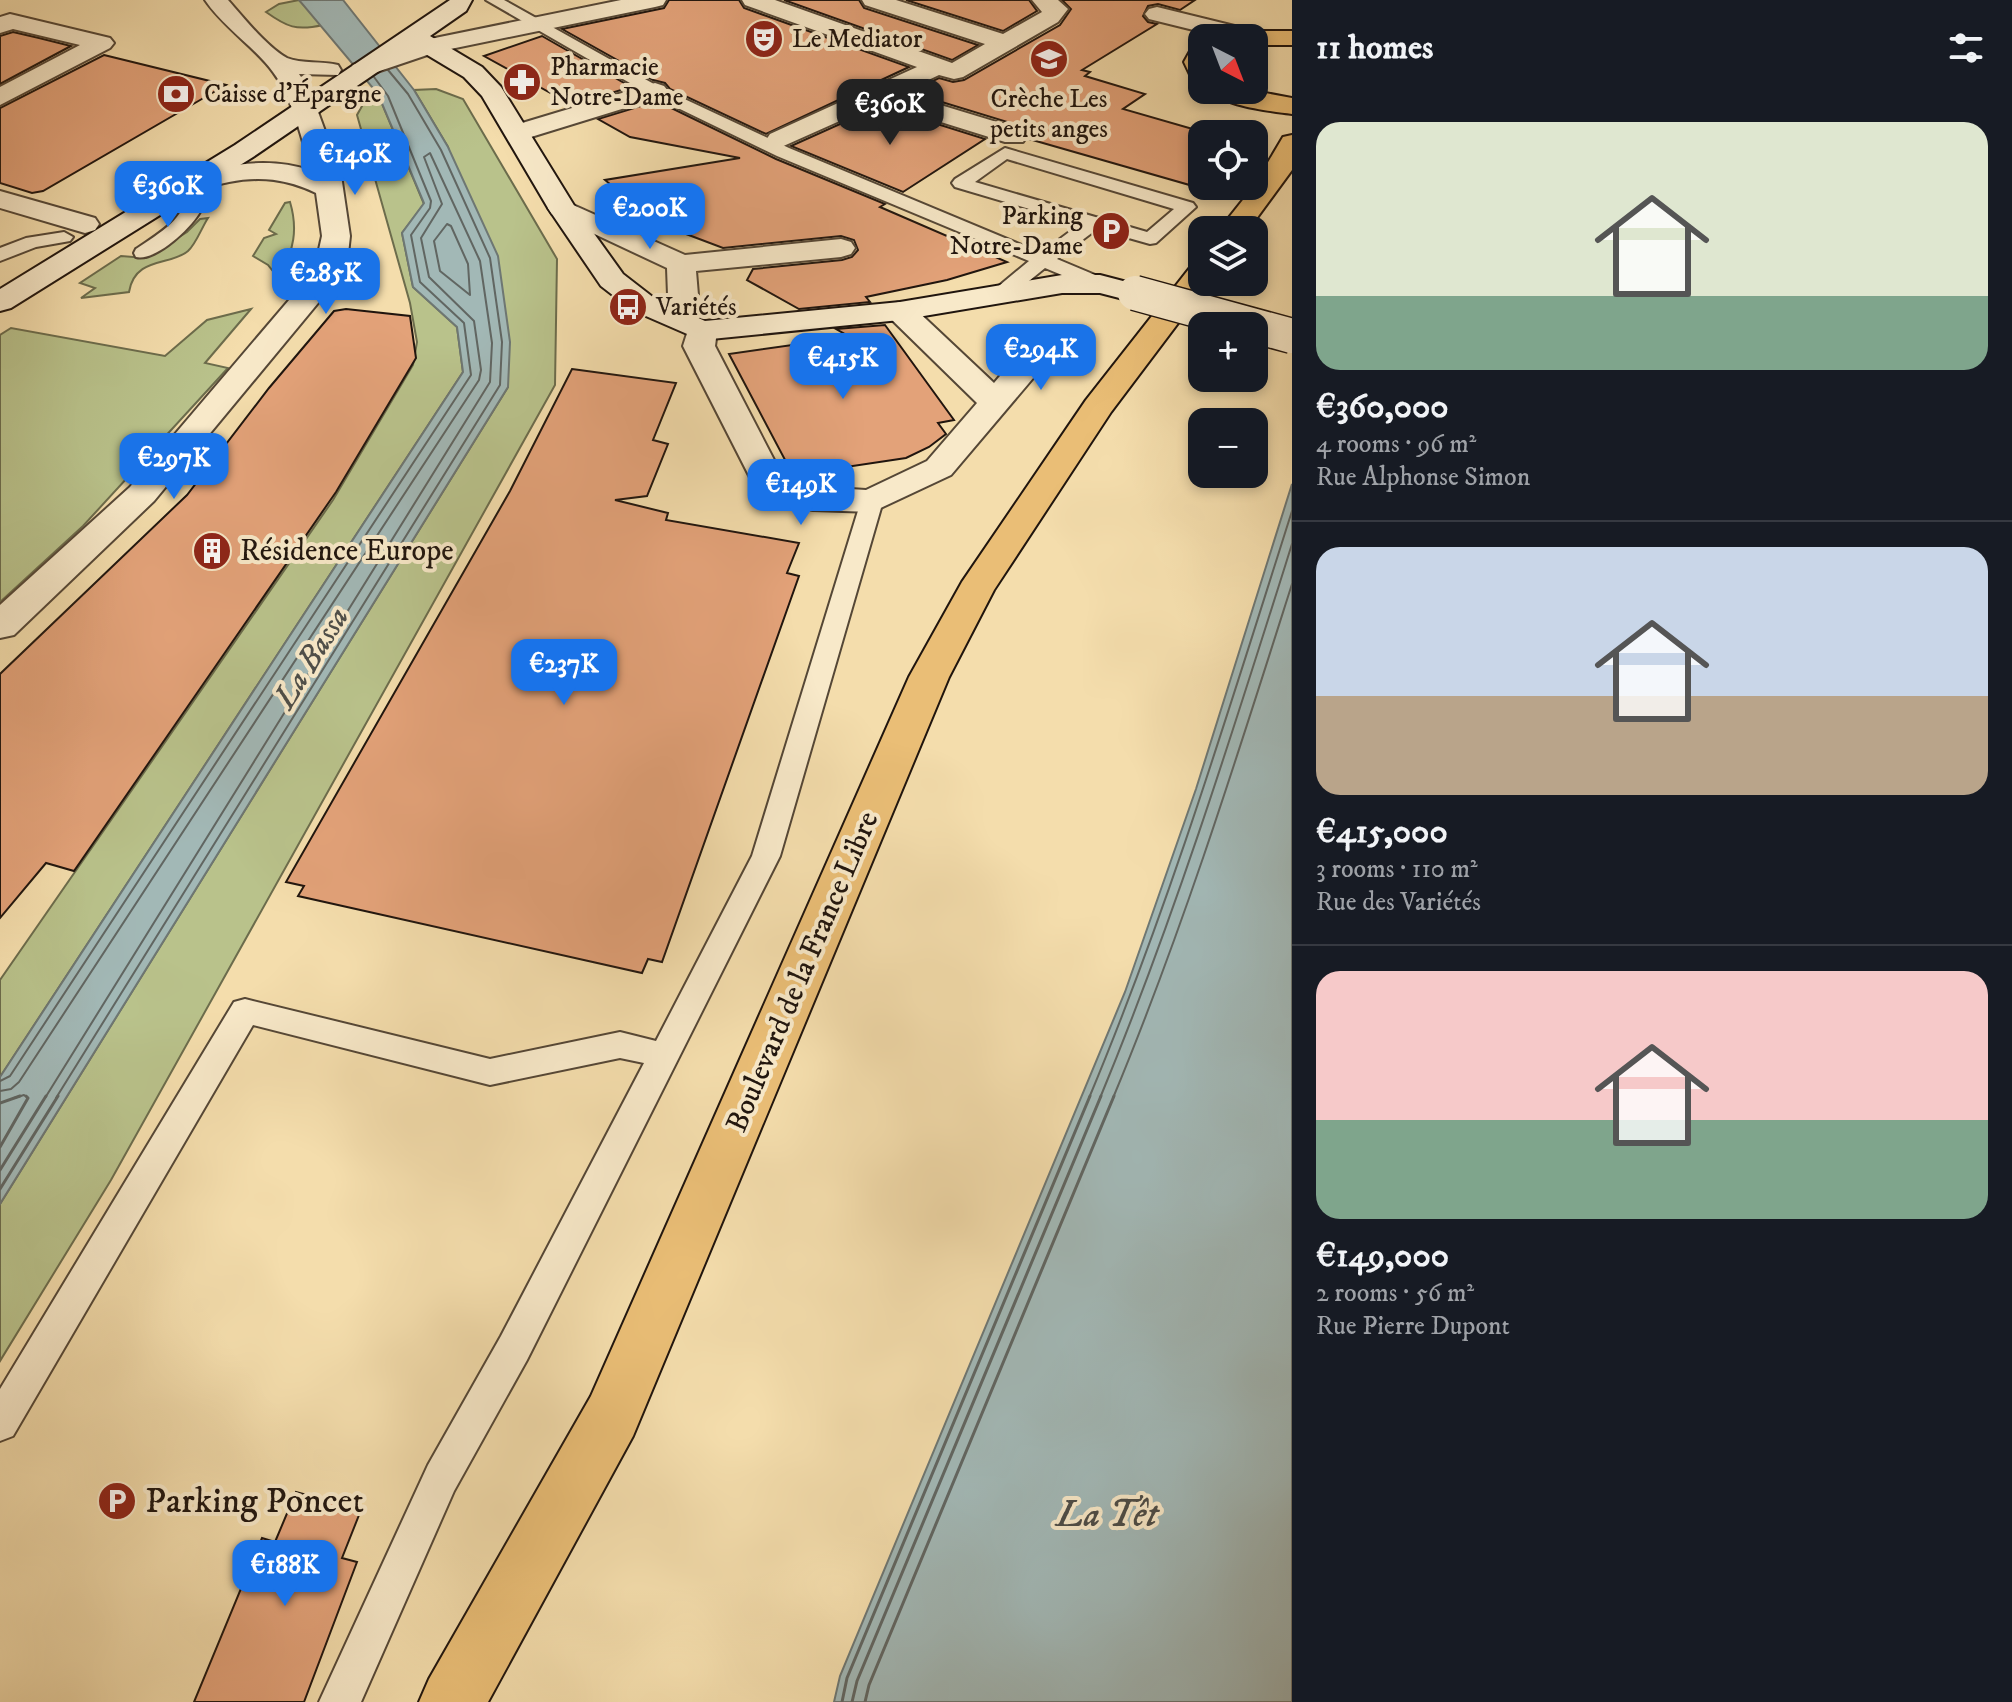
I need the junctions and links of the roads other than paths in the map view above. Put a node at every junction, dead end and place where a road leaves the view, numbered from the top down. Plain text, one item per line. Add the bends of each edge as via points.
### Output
1 (216, 0) edge
2 (433, 0) edge
3 (461, 0) edge
4 (493, 0) edge
5 (655, 0) edge
6 (753, 0) edge
7 (873, 0) edge
8 (1048, 2) edge
9 (1195, 24) edge
10 (0, 26) edge
11 (540, 26) junction
12 (1268, 38) edge
13 (1292, 38) edge
14 (1188, 39) edge
15 (1006, 43) junction
16 (399, 53) junction
17 (281, 65) junction
18 (938, 66) junction
19 (329, 70) junction
20 (655, 91) junction
21 (878, 94) junction
22 (0, 97) edge
23 (302, 98) junction
24 (1268, 103) edge
25 (1260, 104) edge
26 (1292, 106) edge
27 (1040, 120) dead end
28 (518, 133) junction
29 (779, 140) dead end
30 (1010, 145) junction
31 (1291, 145) edge
32 (195, 182) junction
33 (327, 188) junction
34 (0, 199) edge
35 (562, 208) junction
36 (1244, 216) edge
37 (1094, 222) junction
38 (74, 230) junction
39 (841, 248) dead end
40 (143, 253) dead end
41 (0, 255) edge
42 (595, 256) junction
43 (681, 264) junction
44 (1055, 266) junction
45 (0, 276) edge
46 (1188, 289) edge
47 (683, 295) junction
48 (0, 302) edge
49 (900, 311) junction
50 (767, 323) junction
51 (701, 331) junction
52 (1292, 336) edge
53 (1045, 345) dead end
54 (995, 402) junction
55 (872, 501) junction
56 (0, 626) edge
57 (662, 1055) junction
58 (0, 1423) edge
59 (340, 1702) edge
60 (452, 1702) edge

1 - 17 street
2 - 16 street
3 - 16 street
4 - 11 lane
5 - 11 street
6 - 18 street
7 - 15 street
8 - 15 street via 1056,9 1050,17
9 - 14 street via 1147,10
10 - 22 street via 10,21 102,43
11 - 16 street
11 - 20 lane
12 - 13 main road
15 - 18 street via 954,72
16 - 19 street
16 - 23 street
16 - 28 street via 492,92
17 - 19 street
17 - 23 street
18 - 21 street
19 - 23 street
20 - 28 street
20 - 44 lane via 783,152
21 - 29 street
21 - 30 street
23 - 32 street
23 - 33 street
23 - 38 street
24 - 26 main road
25 - 31 main road
27 - 30 street
28 - 35 street
30 - 37 lane via 961,183
30 - 37 lane via 1187,207 1150,239
31 - 36 main road
32 - 33 street via 271,168 304,175
32 - 40 lane via 199,195 190,216
32 - 48 street
33 - 56 street via 336,236 333,254 307,297 142,494
34 - 38 street
35 - 42 street
35 - 43 street
37 - 44 lane
38 - 41 lane
38 - 45 street
39 - 43 street
42 - 47 street
42 - 51 street via 612,280 643,304
43 - 47 street
44 - 49 street via 1001,294
44 - 52 street, bridge via 1100,284
46 - 60 main road, Boulevard de la France Libre via 1098,407 955,627 612,1416
47 - 50 street
49 - 50 street
49 - 54 street
50 - 51 street
51 - 55 street via 699,346 774,494
53 - 54 street
54 - 55 street via 939,468
55 - 57 lane via 766,856
57 - 58 lane via 620,1045 490,1072 245,1011
57 - 59 lane via 514,1348 441,1478

